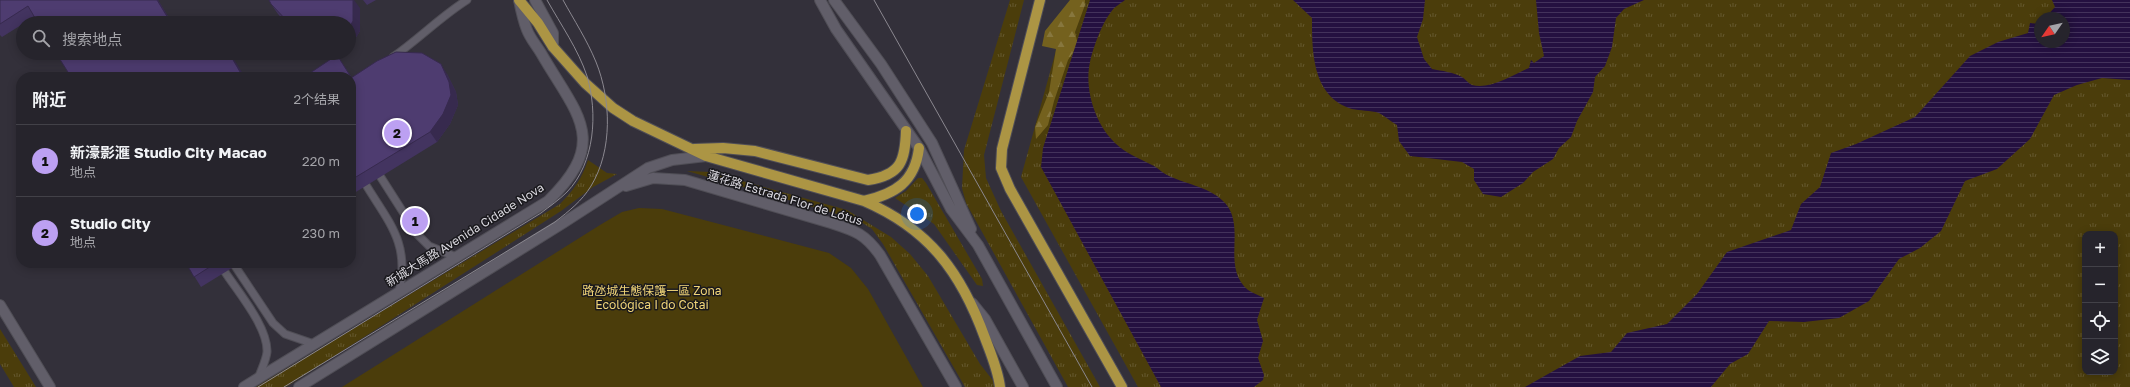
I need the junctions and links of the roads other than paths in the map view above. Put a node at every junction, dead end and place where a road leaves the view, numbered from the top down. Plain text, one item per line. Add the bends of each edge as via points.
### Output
1 (467, 0) edge
2 (519, 0) edge
3 (535, 0) edge
4 (820, 0) edge
5 (834, 0) edge
6 (1040, 0) edge
7 (553, 47) junction
8 (386, 62) edge
9 (906, 131) junction
10 (919, 148) junction
11 (691, 150) junction
12 (706, 156) junction
13 (380, 176) edge
14 (366, 185) edge
15 (599, 200) junction
16 (864, 200) junction
17 (978, 245) junction
18 (456, 258) junction
19 (236, 268) edge
20 (225, 272) dead end
21 (399, 292) junction
22 (970, 300) junction
23 (0, 305) edge
24 (314, 344) junction
25 (258, 378) junction
26 (50, 387) edge
27 (244, 387) edge
28 (299, 387) edge
29 (956, 387) edge
30 (1000, 387) edge
31 (1023, 387) edge
32 (1057, 387) edge
33 (1122, 387) edge

1 - 8 lane via 448,12 408,47
2 - 7 main road
2 - 18 main road, 新城大馬路 Avenida Cidade Nova via 527,30 578,114 583,130 583,147 569,179 548,201
3 - 7 main road via 553,33
4 - 9 main road via 836,29
5 - 17 main road via 881,64 932,143
6 - 33 main road via 1005,134 1000,158 1001,168 1010,189
7 - 11 main road via 574,71 614,108 633,121
9 - 10 main road
9 - 11 main road via 905,150 899,166 887,176 868,180 755,151 724,148
10 - 16 main road via 915,167 900,186 885,195
10 - 17 main road via 952,209
11 - 12 main road
12 - 15 main road via 661,162 633,176
12 - 16 main road
13 - 18 lane via 417,234 429,246
14 - 21 lane via 390,223 399,243 404,273
15 - 28 main road
15 - 29 main road, 蓮花路 Estrada Flor de Lótus via 625,187 653,178 685,180 860,233 871,242 880,255
16 - 22 main road via 898,218 924,238 950,266
17 - 32 main road
18 - 21 main road, 新城大馬路 Avenida Cidade Nova
19 - 24 lane via 264,311 285,334
20 - 25 lane via 266,341 267,352
21 - 24 main road, 新城大馬路 Avenida Cidade Nova
22 - 30 main road via 996,366
22 - 31 main road via 985,319
23 - 26 main road
24 - 25 main road, 新城大馬路 Avenida Cidade Nova
25 - 27 main road, 新城大馬路 Avenida Cidade Nova

